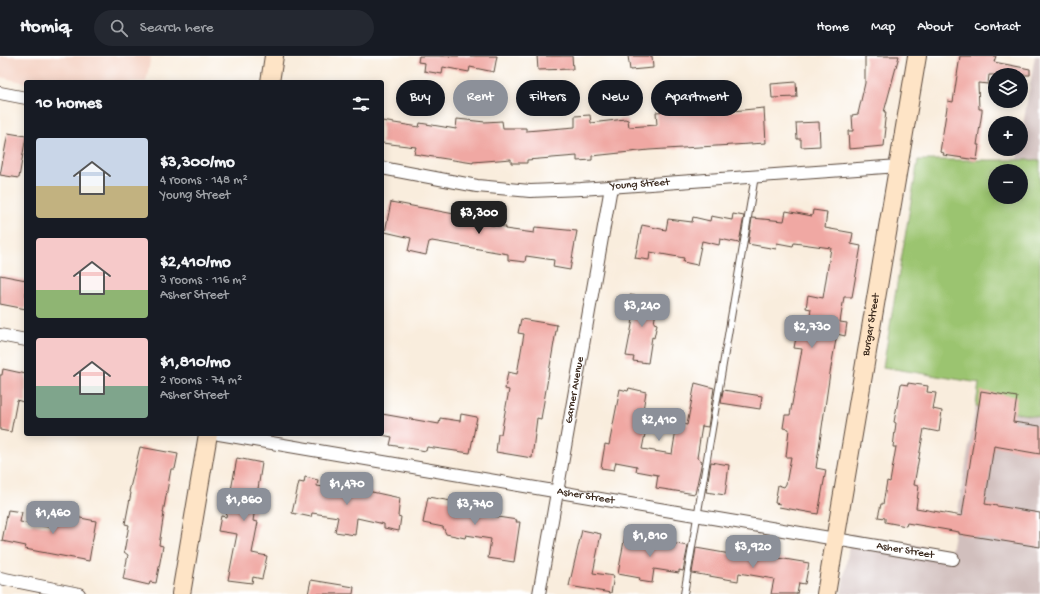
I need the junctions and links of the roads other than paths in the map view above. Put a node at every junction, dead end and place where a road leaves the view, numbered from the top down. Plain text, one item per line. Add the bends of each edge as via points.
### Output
1 (274, 56) edge
2 (918, 56) edge
3 (270, 80) edge
4 (0, 93) edge
5 (24, 98) edge
6 (899, 166) junction
7 (384, 168) edge
8 (755, 176) junction
9 (611, 187) junction
10 (0, 335) edge
11 (24, 340) edge
12 (208, 436) edge
13 (230, 436) edge
14 (557, 493) junction
15 (698, 517) junction
16 (834, 540) junction
17 (953, 559) dead end
18 (0, 578) edge
19 (79, 594) edge
20 (181, 594) edge
21 (539, 594) edge
22 (684, 594) edge
23 (826, 594) edge

1 - 3 street
2 - 6 street, Burgar Street
4 - 5 street
6 - 8 street, Young Street
6 - 16 street, Burgar Street
7 - 9 street, Young Street via 504,189
8 - 9 street, Young Street
8 - 15 lane
9 - 14 street, Garner Avenue
10 - 11 street
12 - 20 street
13 - 14 street, Asher Street
14 - 15 street, Asher Street
14 - 21 street, Garner Avenue
15 - 16 street, Asher Street
15 - 22 lane
16 - 17 street, Asher Street
16 - 23 street, Burgar Street
18 - 19 street

